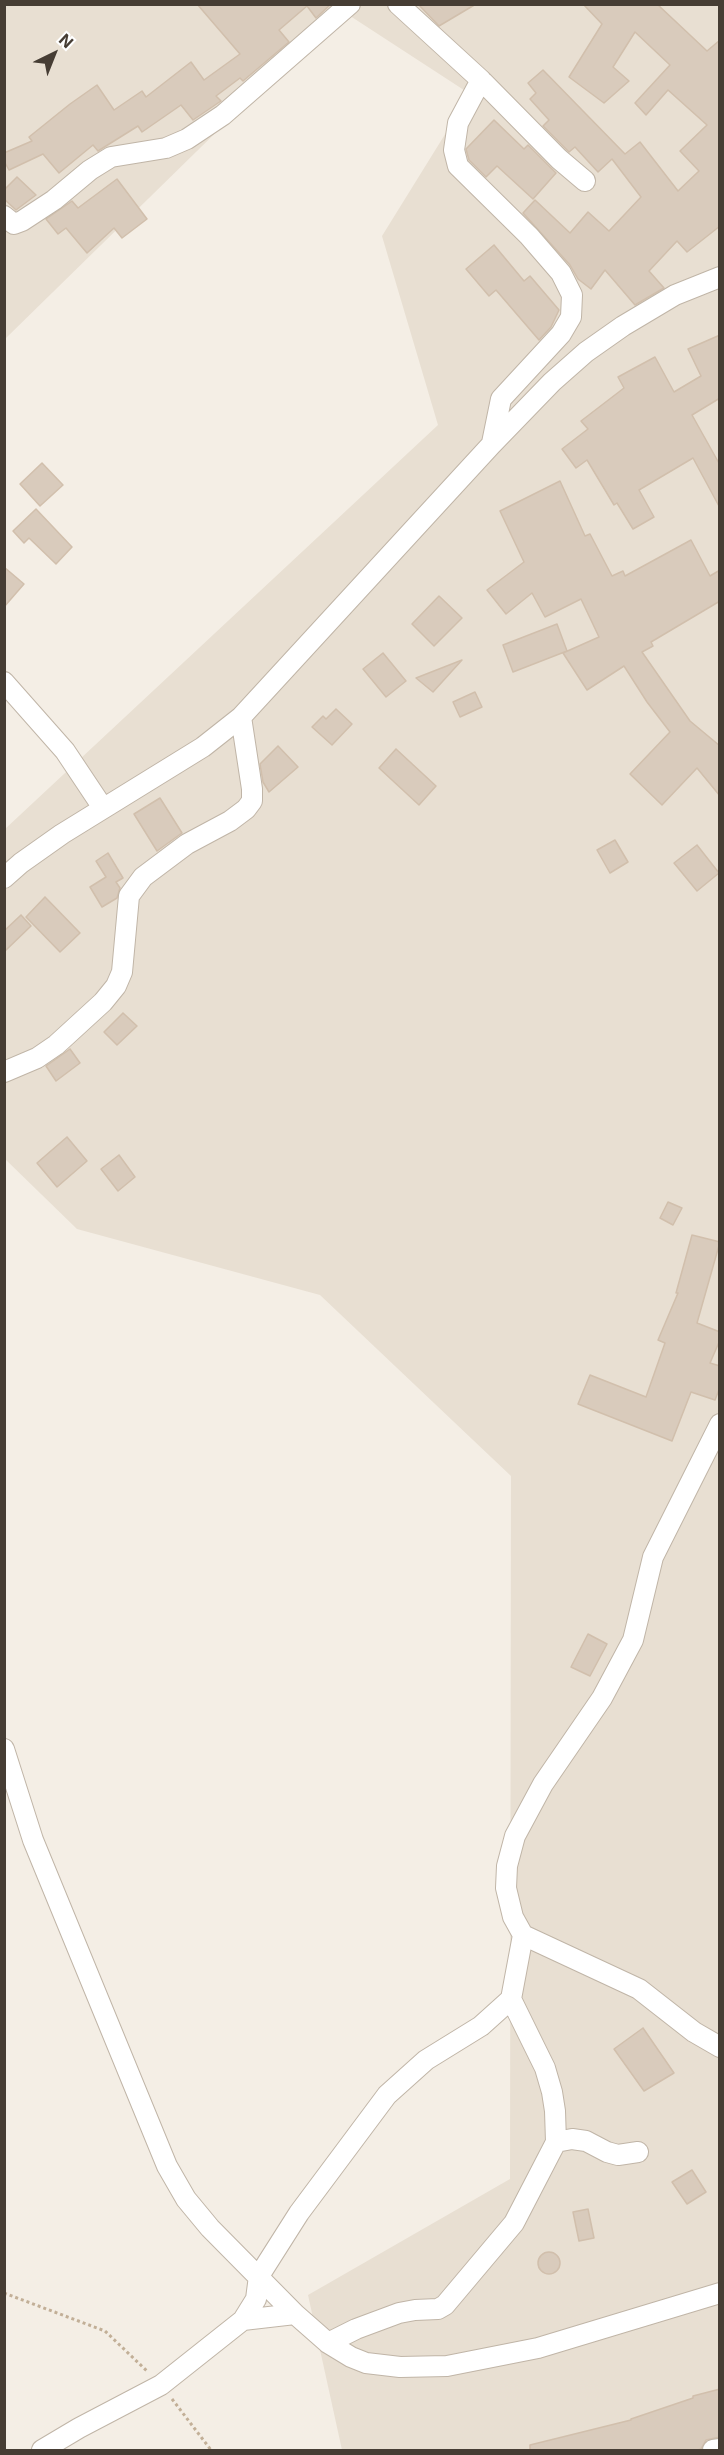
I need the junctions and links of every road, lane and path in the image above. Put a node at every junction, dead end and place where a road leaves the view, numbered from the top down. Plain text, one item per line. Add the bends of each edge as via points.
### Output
1 (350, 4) edge
2 (398, 4) edge
3 (481, 80) junction
4 (585, 181) dead end
5 (4, 216) edge
6 (720, 277) edge
7 (492, 444) junction
8 (4, 682) edge
9 (241, 717) junction
10 (103, 808) junction
11 (4, 878) edge
12 (4, 1072) edge
13 (720, 1424) edge
14 (4, 1749) edge
15 (522, 1935) junction
16 (511, 1999) junction
17 (720, 2047) edge
18 (556, 2142) junction
19 (638, 2152) dead end
20 (259, 2276) junction
21 (4, 2293) edge
22 (720, 2293) edge
23 (295, 2314) junction
24 (243, 2320) junction
25 (328, 2343) junction
26 (161, 2385) junction
27 (720, 2449) edge
28 (42, 2451) edge
29 (211, 2451) edge
30 (713, 2451) edge

1 - 5 street via 223,115 187,139 166,148 111,157 22,221 14,224
2 - 3 street
3 - 4 street
3 - 7 street via 458,123 454,150 458,166 529,236 561,273 572,295 571,317 561,334 501,399
6 - 7 street via 675,295 586,352
7 - 9 street
8 - 10 street via 65,751
9 - 10 street via 202,747
9 - 12 street via 252,801 230,821 187,844 143,877 129,896 122,972 116,986 56,1045
10 - 11 street
13 - 15 street via 653,1557 633,1640 602,1698 535,1797 512,1842 506,1888
14 - 20 street via 33,1840 167,2166 210,2229
15 - 16 street
15 - 17 street via 639,1989
16 - 18 street via 545,2068 555,2112
16 - 20 street via 481,2026 426,2060 387,2095 298,2214
18 - 19 street via 586,2141 618,2155
18 - 25 street via 514,2223 445,2305 399,2313
20 - 23 street
20 - 24 street via 256,2300
21 - 26 path via 105,2331
22 - 25 street via 538,2348 470,2363 426,2368 366,2363
23 - 24 street
23 - 25 street
24 - 26 street
26 - 28 street
26 - 29 path
27 - 30 street

